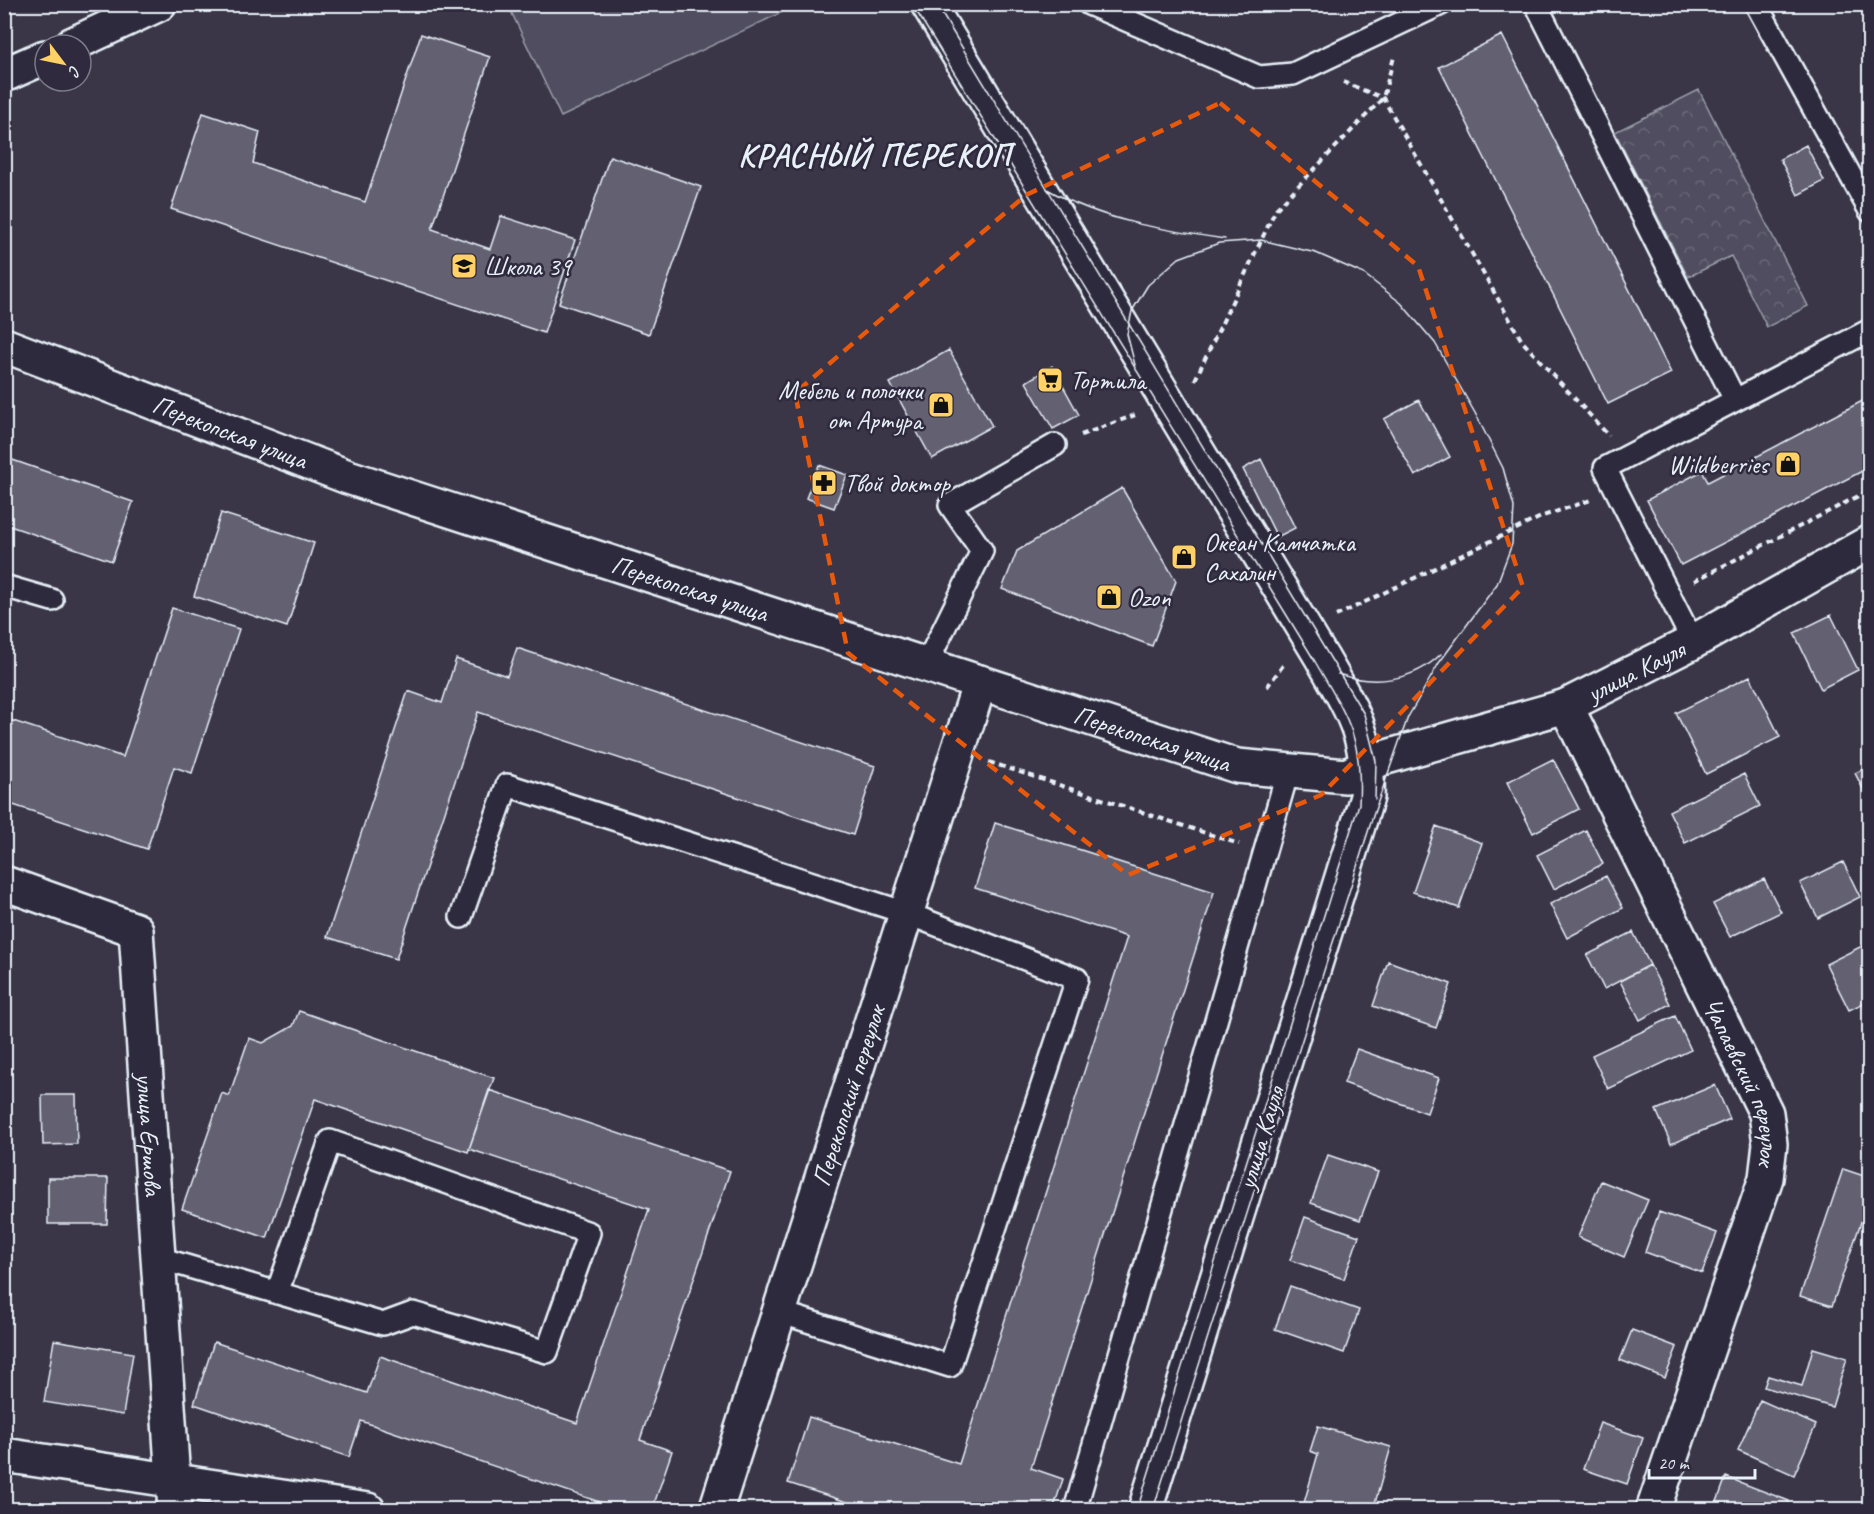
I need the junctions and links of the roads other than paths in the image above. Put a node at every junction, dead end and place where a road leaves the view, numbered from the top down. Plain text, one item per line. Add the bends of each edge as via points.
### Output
1 (159, 4) edge
2 (928, 4) edge
3 (1089, 4) edge
4 (1441, 4) edge
5 (1536, 4) edge
6 (1756, 4) edge
7 (93, 35) edge
8 (33, 62) edge
9 (4, 75) edge
10 (1869, 211) edge
11 (1869, 330) edge
12 (4, 345) edge
13 (1735, 400) junction
14 (1055, 445) dead end
15 (1869, 542) edge
16 (4, 586) edge
17 (52, 600) dead end
18 (1693, 642) junction
19 (926, 665) junction
20 (980, 682) junction
21 (1566, 706) junction
22 (1376, 762) junction
23 (1288, 771) junction
24 (4, 883) edge
25 (906, 913) junction
26 (461, 917) dead end
27 (159, 1258) junction
28 (277, 1293) junction
29 (779, 1312) junction
30 (4, 1455) edge
31 (175, 1494) edge
32 (368, 1509) edge
33 (716, 1509) edge
34 (1075, 1509) edge
35 (1145, 1509) edge
36 (1653, 1509) edge

1 - 7 street
2 - 22 street via 1322,658
3 - 4 lane via 1259,77 1293,74
5 - 13 lane
6 - 10 lane
8 - 9 street
11 - 13 lane
12 - 19 street, Перекопская улица via 348,477
13 - 18 lane via 1605,468
14 - 19 lane via 950,504 982,551
15 - 18 street, улица Кауля
16 - 17 lane
18 - 21 street, улица Кауля
19 - 20 street, Перекопская улица
20 - 23 street, Перекопская улица via 1237,766
20 - 25 street, Перекопский переулок
21 - 22 street, улица Кауля
21 - 36 street, Чапаевский переулок via 1766,1113 1770,1144 1766,1178
22 - 23 street, Перекопская улица via 1346,776
22 - 35 street, улица Кауля
23 - 34 lane
24 - 27 street, улица Ершова via 136,930
25 - 26 lane via 507,785
25 - 29 street, Перекопский переулок
25 - 29 lane via 1077,979 950,1366
27 - 28 lane
27 - 31 street, улица Ершова
28 - 28 lane via 382,1324 413,1313 547,1352 589,1233 330,1141
29 - 33 street, Перекопский переулок
30 - 31 street
31 - 32 street

